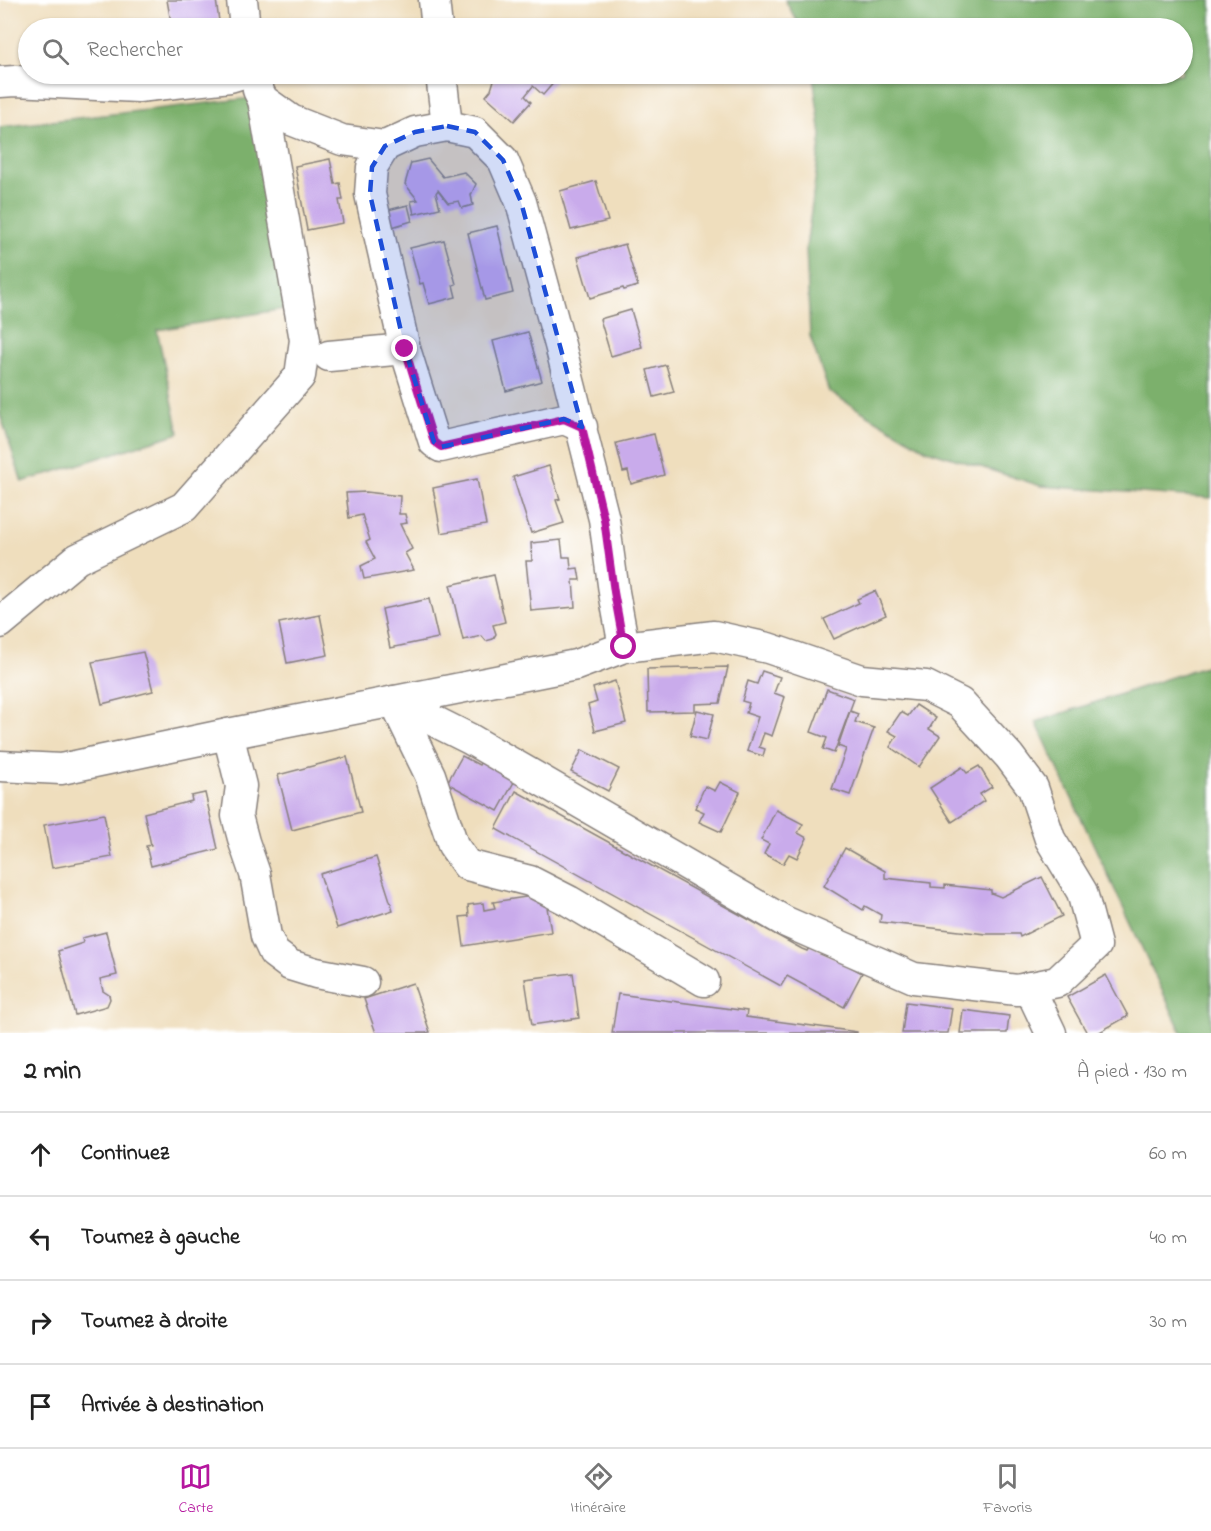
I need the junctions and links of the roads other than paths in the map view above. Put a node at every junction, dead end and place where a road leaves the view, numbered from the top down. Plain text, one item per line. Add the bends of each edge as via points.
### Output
1 (242, 0) edge
2 (434, 0) edge
3 (244, 18) edge
4 (436, 18) edge
5 (18, 81) edge
6 (0, 82) edge
7 (76, 84) edge
8 (166, 84) edge
9 (256, 84) edge
10 (442, 84) edge
11 (263, 100) junction
12 (447, 126) junction
13 (385, 146) junction
14 (405, 349) junction
15 (329, 356) dead end
16 (582, 427) junction
17 (0, 622) edge
18 (624, 647) junction
19 (394, 701) junction
20 (228, 734) junction
21 (0, 766) edge
22 (704, 981) dead end
23 (363, 982) dead end
24 (1029, 987) junction
25 (1051, 1033) edge

1 - 3 street
2 - 4 street
5 - 6 street
7 - 8 street
9 - 11 street
10 - 12 street
11 - 13 street via 291,120 342,140
11 - 17 street via 305,340 300,376 184,507 77,559
12 - 13 street via 414,132
12 - 16 street via 475,132 503,160 521,202
13 - 14 street via 372,167 370,194
14 - 15 street
14 - 16 street via 434,442 441,447 564,419
16 - 18 street via 604,519
18 - 19 street via 576,665
18 - 24 street via 714,636 768,648 862,680 926,686 960,703 1033,788 1050,839 1082,892 1096,945 1057,982
19 - 20 street
19 - 22 street via 430,775 453,845 466,865 530,881
19 - 24 street via 470,739 783,921 914,978 1017,990
20 - 21 street via 62,769
20 - 23 street via 241,786 237,816 255,874 266,936 274,953 290,965
24 - 25 street

